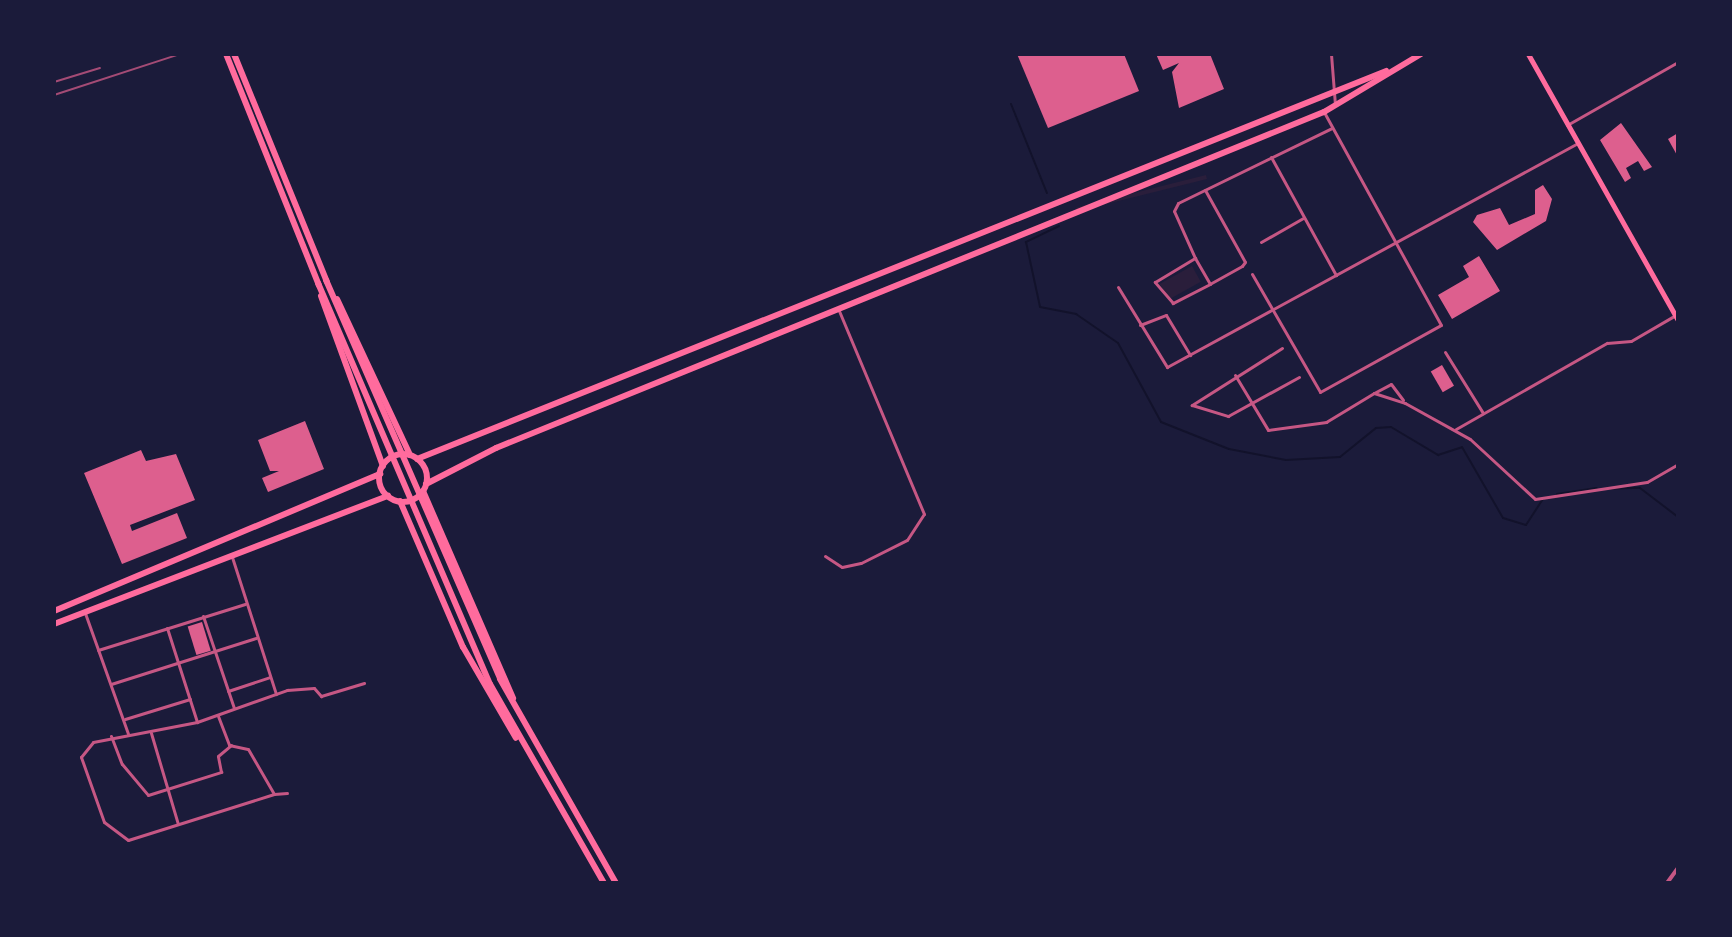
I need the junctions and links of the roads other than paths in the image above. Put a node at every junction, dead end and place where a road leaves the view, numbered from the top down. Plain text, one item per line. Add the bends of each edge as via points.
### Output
1 (226, 54) edge
2 (234, 54) edge
3 (1331, 54) edge
4 (1421, 54) edge
5 (1528, 54) edge
6 (1411, 60) junction
7 (1678, 62) edge
8 (1332, 94) junction
9 (1335, 105) junction
10 (1324, 112) junction
11 (1260, 125) junction
12 (1567, 125) junction
13 (1332, 128) junction
14 (1265, 138) junction
15 (1578, 143) junction
16 (1271, 157) junction
17 (1205, 190) junction
18 (1304, 218) junction
19 (1261, 242) dead end
20 (1396, 243) junction
21 (1195, 258) junction
22 (1252, 274) dead end
23 (1336, 275) junction
24 (322, 281) junction
25 (1210, 284) junction
26 (1118, 287) dead end
27 (838, 308) junction
28 (1273, 310) junction
29 (1676, 318) edge
30 (1140, 325) junction
31 (1282, 348) dead end
32 (1445, 352) dead end
33 (1190, 355) junction
34 (1235, 375) junction
35 (1299, 377) dead end
36 (1374, 393) junction
37 (1251, 403) junction
38 (1405, 403) junction
39 (1483, 413) junction
40 (1455, 429) junction
41 (410, 455) junction
42 (417, 459) junction
43 (1678, 464) edge
44 (383, 466) junction
45 (380, 474) junction
46 (424, 488) junction
47 (388, 496) junction
48 (400, 501) junction
49 (231, 553) junction
50 (825, 556) dead end
51 (245, 604) junction
52 (54, 611) edge
53 (84, 612) junction
54 (203, 616) junction
55 (54, 624) edge
56 (167, 628) junction
57 (256, 638) junction
58 (98, 650) junction
59 (214, 651) junction
60 (179, 663) junction
61 (270, 677) junction
62 (364, 683) dead end
63 (111, 684) junction
64 (228, 691) junction
65 (276, 694) junction
66 (190, 699) junction
67 (234, 708) junction
68 (217, 714) junction
69 (124, 719) junction
70 (197, 722) junction
71 (151, 733) junction
72 (128, 734) junction
73 (111, 736) junction
74 (529, 739) junction
75 (521, 743) junction
76 (231, 745) junction
77 (169, 790) junction
78 (287, 793) dead end
79 (274, 794) junction
80 (178, 824) junction
81 (1678, 868) edge
82 (604, 883) edge
83 (616, 883) edge
84 (1667, 883) edge

1 - 24 highway
2 - 24 highway
3 - 8 street
4 - 6 highway
5 - 12 main road
6 - 8 highway
6 - 9 highway
7 - 12 street
8 - 9 street
8 - 11 highway
9 - 10 highway
10 - 13 street
10 - 14 highway
11 - 14 highway
11 - 42 highway
12 - 15 main road
13 - 16 street
13 - 20 street
14 - 27 highway
15 - 20 street
15 - 29 main road
16 - 17 street
16 - 18 street
17 - 21 street via 1174,211
17 - 25 street via 1245,262
18 - 19 street
18 - 23 street
20 - 23 street
20 - 28 street via 1441,325 1335,385 1319,391
21 - 25 street
21 - 25 street via 1155,285 1169,303
22 - 28 street
23 - 28 street
24 - 41 highway
24 - 44 highway via 326,321
24 - 74 highway
24 - 75 highway via 490,684
26 - 30 street
27 - 46 highway via 496,448
27 - 50 street via 924,514 907,540 861,563 842,567
28 - 33 street
29 - 39 street via 1631,341 1607,343
30 - 33 street via 1166,315
30 - 33 street via 1163,366
31 - 34 street
32 - 39 street
34 - 37 street
34 - 37 street via 1192,405 1223,417
35 - 37 street
36 - 37 street via 1326,422 1272,430
36 - 38 street
36 - 38 street via 1391,384
38 - 40 street
39 - 40 street
40 - 43 street via 1535,499 1576,487 1647,482
41 - 42 highway
41 - 44 highway
42 - 46 highway
44 - 45 highway
45 - 47 highway
45 - 52 highway
46 - 48 highway
46 - 74 highway
47 - 48 highway
47 - 49 highway
48 - 75 highway via 463,647
49 - 51 street
49 - 53 highway
51 - 54 street
51 - 57 street
53 - 55 highway
53 - 58 street
54 - 56 street
54 - 59 street
56 - 58 street
56 - 60 street
57 - 59 street
57 - 61 street
58 - 63 street
59 - 60 street
59 - 64 street
60 - 63 street
60 - 66 street
61 - 64 street
61 - 65 street
62 - 65 street via 328,695 310,687
63 - 69 street
64 - 67 street
65 - 67 street
66 - 69 street
66 - 70 street
67 - 68 street
68 - 70 street
68 - 76 street
69 - 72 street
70 - 71 street
71 - 72 street
71 - 77 street
72 - 73 street
73 - 77 street via 144,794
73 - 80 street via 93,742 81,757 107,826 128,840
74 - 83 highway
75 - 82 highway
76 - 77 street via 218,756 221,772
76 - 79 street via 248,749
77 - 80 street
78 - 79 street
79 - 80 street
81 - 84 street

